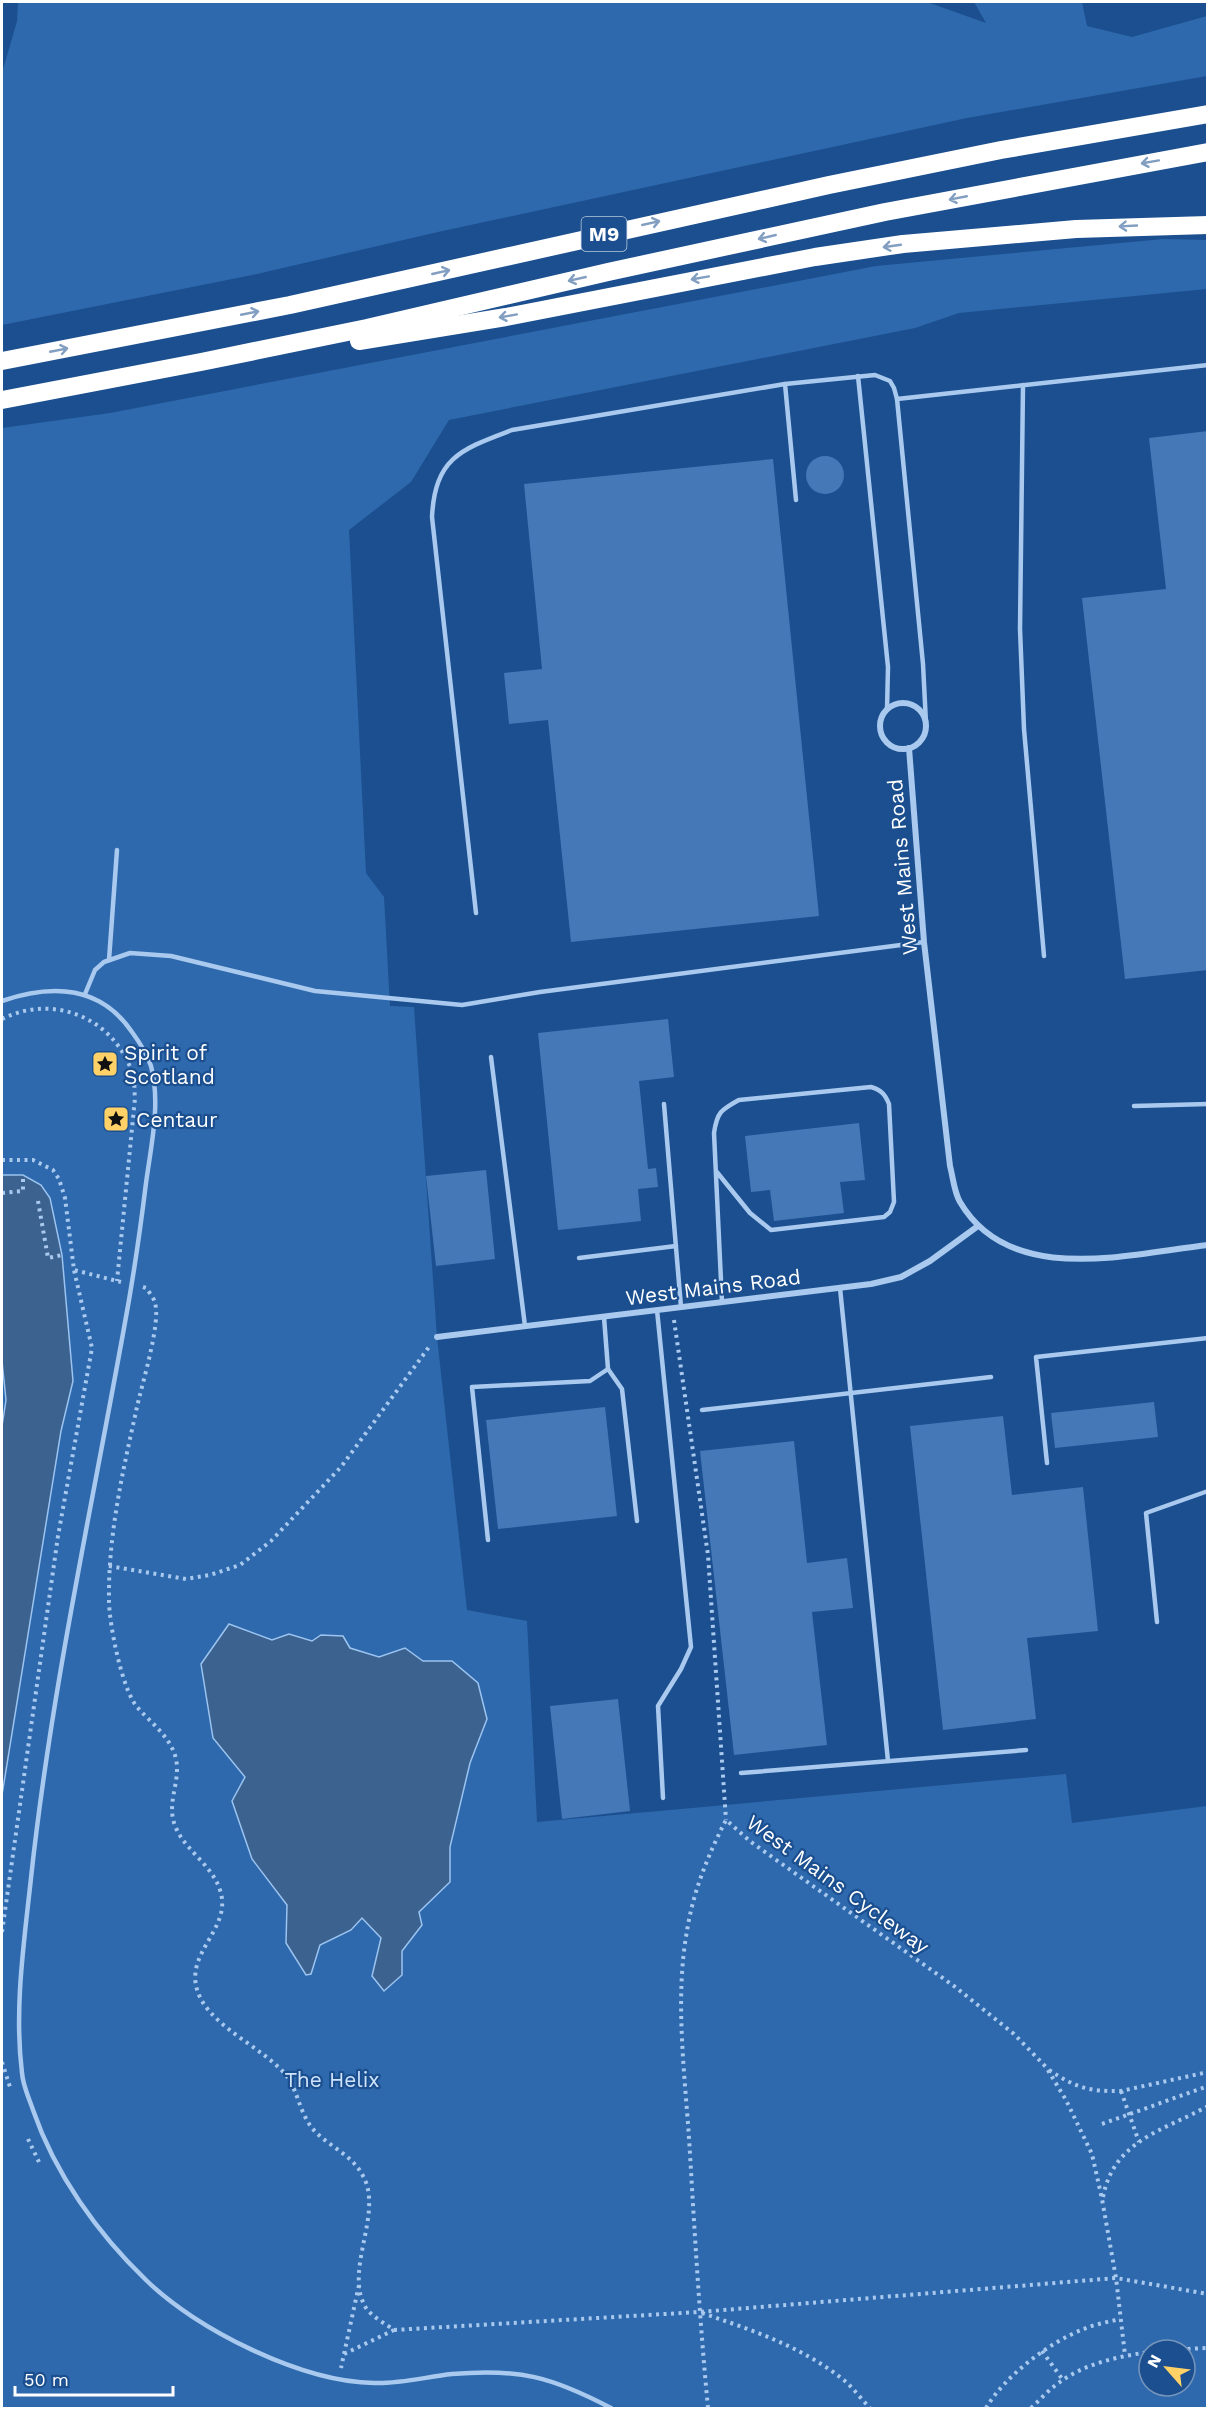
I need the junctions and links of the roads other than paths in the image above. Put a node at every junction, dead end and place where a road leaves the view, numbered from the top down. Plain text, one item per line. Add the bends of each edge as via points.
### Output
1 (1208, 114) edge
2 (1208, 152) edge
3 (1208, 225) edge
4 (2, 361) edge
5 (1208, 365) edge
6 (858, 376) junction
7 (786, 384) junction
8 (1023, 385) junction
9 (29, 394) junction
10 (897, 399) junction
11 (2, 400) edge
12 (796, 500) dead end
13 (887, 710) junction
14 (926, 723) junction
15 (909, 748) junction
16 (117, 850) dead end
17 (476, 913) dead end
18 (924, 942) junction
19 (1044, 956) dead end
20 (110, 960) junction
21 (85, 994) junction
22 (2, 1001) edge
23 (491, 1057) dead end
24 (664, 1104) dead end
25 (1208, 1104) edge
26 (1134, 1106) dead end
27 (716, 1171) junction
28 (978, 1226) junction
29 (1208, 1245) edge
30 (676, 1246) junction
31 (579, 1258) dead end
32 (840, 1288) junction
33 (722, 1302) junction
34 (681, 1307) junction
35 (657, 1310) junction
36 (604, 1317) junction
37 (525, 1326) junction
38 (437, 1337) road end
39 (1208, 1338) edge
40 (608, 1369) junction
41 (991, 1377) dead end
42 (850, 1393) junction
43 (702, 1410) dead end
44 (1047, 1463) dead end
45 (1208, 1491) edge
46 (637, 1521) dead end
47 (488, 1540) dead end
48 (1157, 1622) dead end
49 (1026, 1750) dead end
50 (888, 1761) junction
51 (741, 1773) dead end
52 (663, 1798) dead end
53 (611, 2409) edge

4 -> 1 highway, M9 via 290,305 829,185
2 -> 9 highway, M9 via 885,212 368,328
3 -> 9 highway via 1041,231 903,244 754,268 506,317
5 - 8 lane
6 - 7 lane
6 - 10 lane via 883,377 894,388
6 - 13 lane via 888,667
7 - 12 lane
7 - 17 lane via 512,430 456,455 442,472 433,494 432,517
8 - 10 lane
8 - 19 lane via 1020,629 1024,729
9 - 11 highway, M9
10 - 14 lane
13 - 14 street via 907,703 921,711
13 - 15 street via 881,721 882,735 893,746
14 - 15 street via 923,739
15 - 18 street, West Mains Road
16 - 20 lane
18 - 20 lane via 462,1005 315,991 159,954 130,953
18 - 28 street, West Mains Road via 950,1166 959,1200
20 - 21 lane via 95,970
21 - 22 lane via 54,990
21 - 53 lane via 124,1020 150,1061 155,1089 132,1284 38,1809 22,1967 18,2036 22,2081 52,2157 101,2229 147,2282 217,2332 292,2366 339,2378 374,2383 485,2372 532,2375 576,2390
23 - 37 lane
24 - 30 lane
25 - 26 lane
27 - 27 lane via 716,1118 722,1109 739,1100 871,1087 880,1090 889,1104 894,1202 884,1217 771,1230 762,1226
27 - 33 lane
28 - 29 street, West Mains Road via 1006,1244 1038,1257 1076,1261
28 - 32 street, West Mains Road via 930,1261 901,1276
30 - 31 lane
30 - 34 lane
32 - 33 street, West Mains Road
32 - 42 lane
33 - 34 street, West Mains Road
34 - 35 street, West Mains Road
35 - 36 street, West Mains Road
35 - 52 lane via 691,1647 658,1706
36 - 37 street, West Mains Road
36 - 40 lane
37 - 38 street, West Mains Road
39 - 44 lane via 1036,1357
40 - 46 lane via 622,1389
40 - 47 lane via 590,1381 472,1387
41 - 42 lane
42 - 43 lane
42 - 50 lane
45 - 48 lane via 1146,1513
49 - 50 lane
50 - 51 lane

